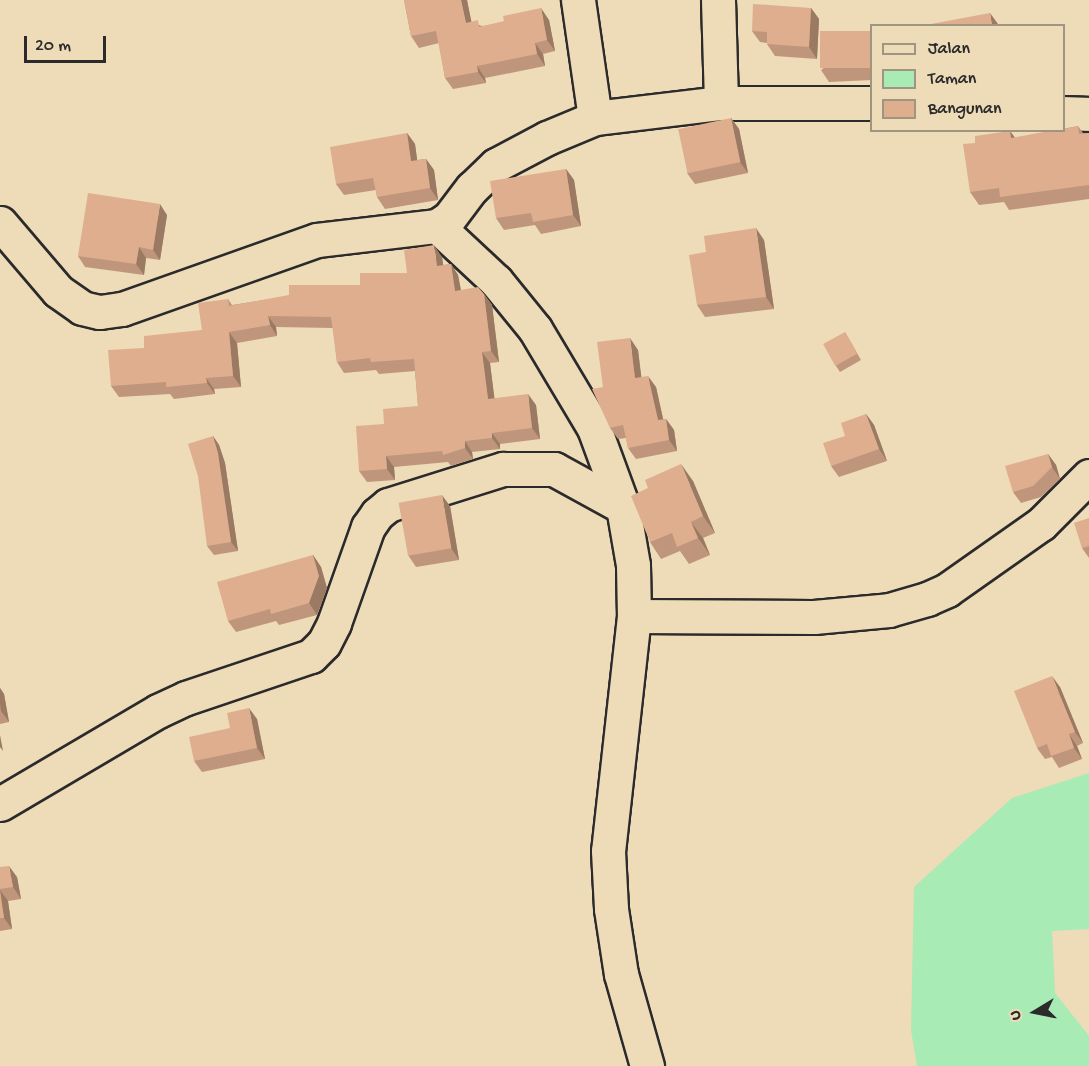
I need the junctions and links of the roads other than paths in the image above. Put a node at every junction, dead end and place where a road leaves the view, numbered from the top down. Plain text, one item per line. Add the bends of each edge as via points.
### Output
1 (578, 0) edge
2 (718, 0) edge
3 (721, 103) junction
4 (870, 103) edge
5 (1065, 114) edge
6 (1089, 114) edge
7 (595, 118) junction
8 (0, 223) edge
9 (437, 226) junction
10 (1089, 476) edge
11 (623, 507) junction
12 (634, 616) junction
13 (0, 804) edge
14 (647, 1066) edge

1 - 7 street
2 - 3 street
3 - 4 street
3 - 7 street
5 - 6 street
7 - 9 street via 496,165 449,218
8 - 9 street via 58,291 82,308 100,312 122,309 317,240
9 - 11 street via 496,281 535,329 594,428
10 - 12 street via 1041,524 947,590 927,599 889,610 814,617
11 - 12 street via 633,565
11 - 13 street via 554,469 503,469 388,505 368,527 334,623 324,643 311,656 158,711
12 - 14 street via 608,851 611,909 621,974

